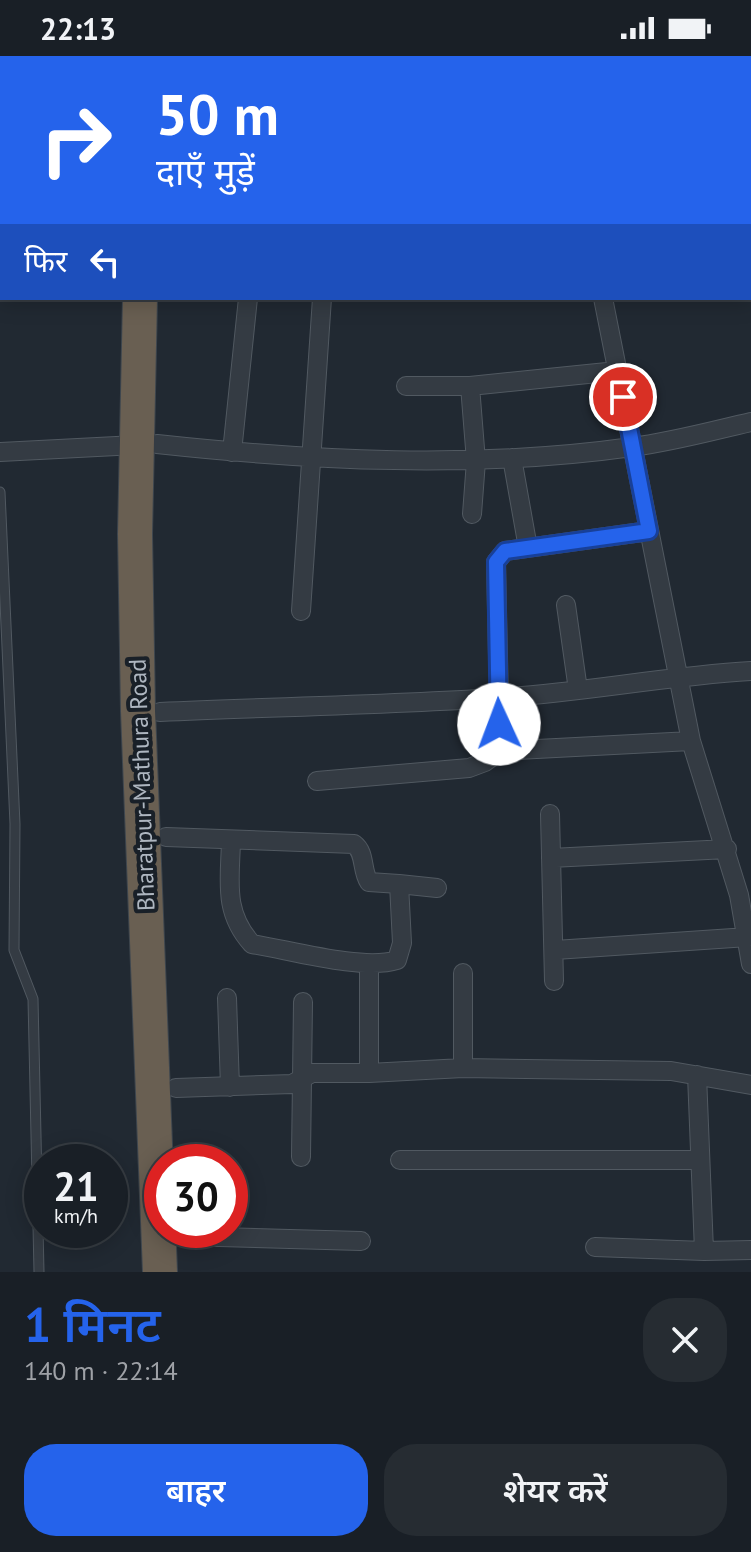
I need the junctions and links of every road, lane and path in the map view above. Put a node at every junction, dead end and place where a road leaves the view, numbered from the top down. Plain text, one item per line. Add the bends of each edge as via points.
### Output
1 (140, 300) edge
2 (161, 300) edge
3 (248, 300) edge
4 (322, 300) edge
5 (603, 300) edge
6 (617, 371) junction
7 (406, 386) dead end
8 (470, 386) junction
9 (751, 422) edge
10 (146, 445) junction
11 (633, 447) junction
12 (0, 452) edge
13 (232, 452) junction
14 (310, 457) junction
15 (512, 458) junction
16 (476, 461) junction
17 (0, 492) edge
18 (472, 514) dead end
19 (649, 531) junction
20 (146, 535) junction
21 (528, 548) junction
22 (566, 605) dead end
23 (301, 611) dead end
24 (750, 671) edge
25 (678, 675) junction
26 (578, 690) junction
27 (497, 698) junction
28 (160, 712) junction
29 (691, 741) junction
30 (500, 751) junction
31 (317, 781) dead end
32 (550, 814) dead end
33 (166, 837) junction
34 (231, 841) junction
35 (727, 849) junction
36 (551, 858) junction
37 (399, 884) junction
38 (437, 888) dead end
39 (157, 894) junction
40 (748, 937) junction
41 (555, 950) junction
42 (369, 964) junction
43 (751, 964) edge
44 (463, 973) dead end
45 (554, 981) dead end
46 (227, 998) dead end
47 (303, 1002) dead end
48 (463, 1068) junction
49 (369, 1073) junction
50 (697, 1075) junction
51 (303, 1078) junction
52 (751, 1085) edge
53 (230, 1087) junction
54 (176, 1088) junction
55 (178, 1144) edge
56 (301, 1157) dead end
57 (400, 1160) dead end
58 (700, 1160) junction
59 (248, 1236) edge
60 (361, 1241) dead end
61 (595, 1247) dead end
62 (182, 1248) edge
63 (751, 1250) edge
64 (704, 1251) junction
65 (39, 1272) edge
66 (160, 1272) edge
67 (183, 1272) edge

1 - 10 highway, Bharatpur-Mathura Road
2 - 10 highway, Bharatpur-Mathura Road
3 - 13 street
4 - 14 street
5 - 6 street
6 - 8 street
6 - 11 street
7 - 8 street
8 - 16 street
9 - 11 street
10 - 12 street
10 - 13 street
10 - 20 highway, Bharatpur-Mathura Road
11 - 15 street
11 - 19 street
13 - 14 street
14 - 16 street
14 - 23 street
15 - 16 street
15 - 21 street
16 - 18 street
17 - 65 lane via 15,824 14,950 33,999
19 - 21 street
19 - 25 street
20 - 28 highway, Bharatpur-Mathura Road
20 - 39 highway, Bharatpur-Mathura Road via 138,711
21 - 27 street via 505,551 496,562
22 - 26 street
24 - 25 street
25 - 26 street
25 - 29 street
26 - 27 street
27 - 28 street
27 - 30 street
28 - 33 highway, Bharatpur-Mathura Road
29 - 30 street
29 - 35 street
30 - 31 street via 469,768
32 - 36 street
33 - 34 street
33 - 39 highway, Bharatpur-Mathura Road
34 - 37 street via 354,844 362,852 369,882
34 - 42 street via 229,904 252,944
35 - 36 street
35 - 40 street
36 - 41 street
37 - 38 street
37 - 42 street via 400,954 397,960
39 - 54 highway, Bharatpur-Mathura Road
39 - 66 highway, Bharatpur-Mathura Road
40 - 41 street
40 - 43 street
41 - 45 street
42 - 49 street
44 - 48 street
46 - 53 street
47 - 51 street
48 - 49 street
48 - 50 street
49 - 51 street via 312,1073
50 - 52 street
50 - 58 street
51 - 53 street via 292,1084
51 - 56 street
53 - 54 street
54 - 55 highway, Bharatpur-Mathura Road
57 - 58 street
58 - 64 street
59 - 60 street
61 - 64 street
62 - 67 highway
63 - 64 street

